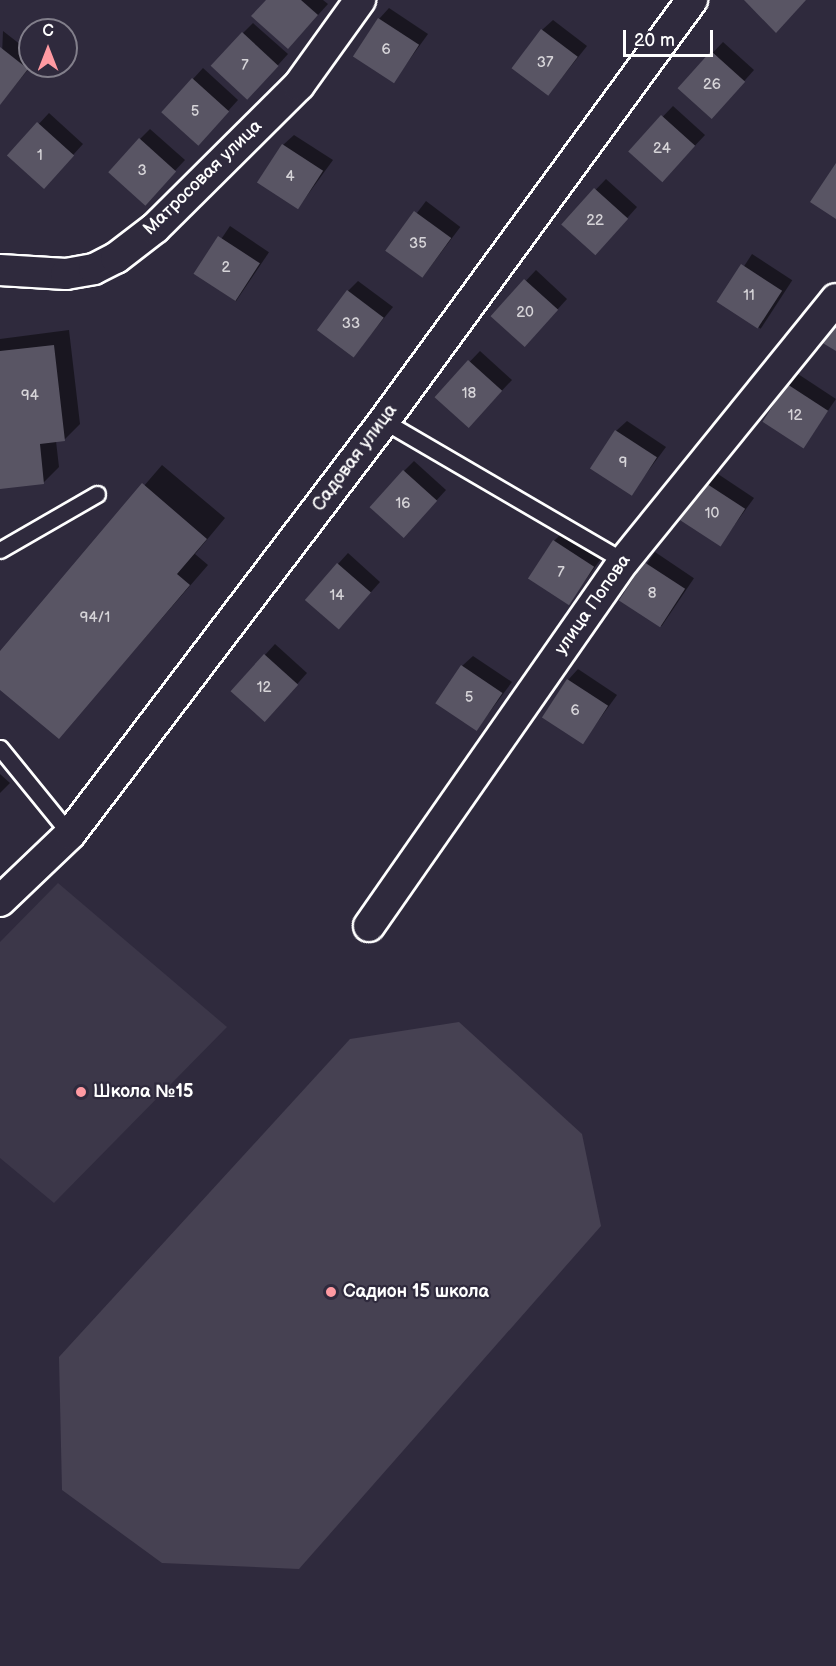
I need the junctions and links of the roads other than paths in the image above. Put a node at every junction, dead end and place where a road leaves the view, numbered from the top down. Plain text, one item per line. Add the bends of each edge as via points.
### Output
1 (360, 0) edge
2 (692, 0) edge
3 (0, 270) edge
4 (836, 299) edge
5 (384, 422) junction
6 (97, 494) dead end
7 (0, 550) edge
8 (624, 561) junction
9 (0, 748) edge
10 (70, 834) junction
11 (0, 901) edge
12 (369, 926) dead end

1 - 3 street, Матросовая улица via 299,85 155,228 116,258 94,270 66,274
2 - 5 street, Садовая улица
4 - 8 street, улица Попова
5 - 8 lane
5 - 10 street, Садовая улица
6 - 7 lane
8 - 12 street, улица Попова
9 - 10 lane
10 - 11 street, Садовая улица

